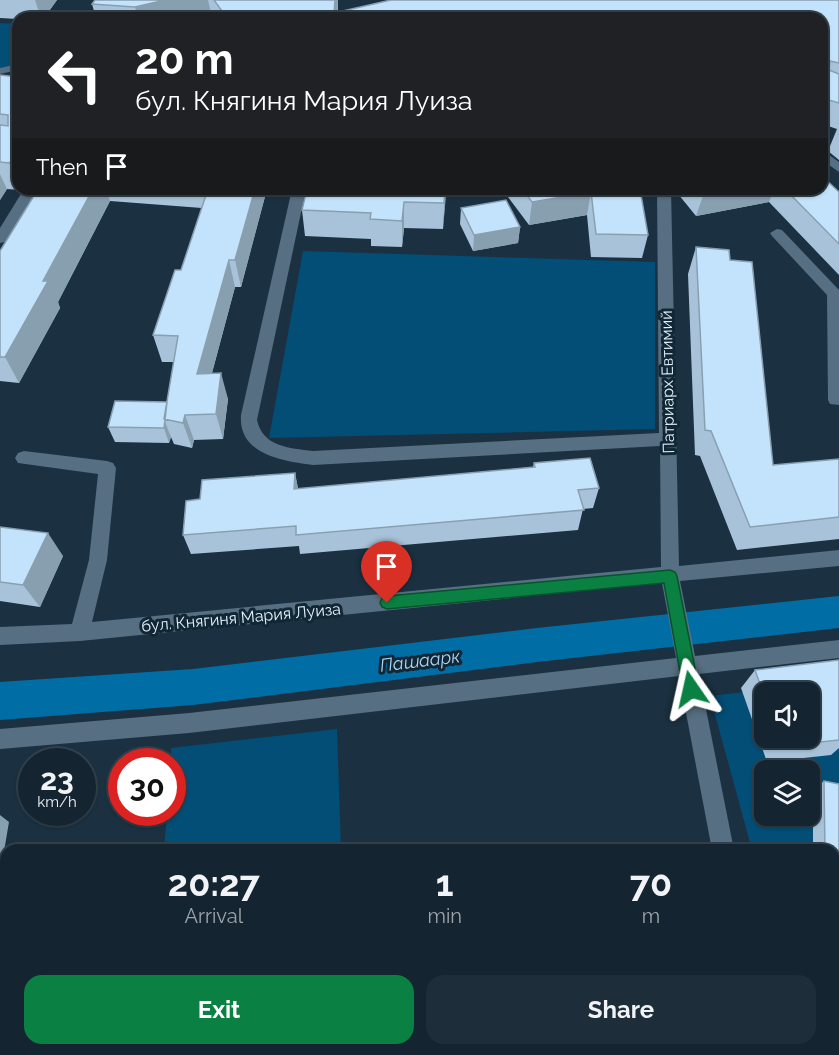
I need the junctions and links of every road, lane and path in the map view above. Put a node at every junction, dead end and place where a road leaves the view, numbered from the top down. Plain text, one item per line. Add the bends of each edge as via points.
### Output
1 (27, 195) edge
2 (298, 195) edge
3 (663, 195) edge
4 (777, 233) dead end
5 (0, 239) edge
6 (836, 294) edge
7 (836, 400) dead end
8 (668, 439) junction
9 (24, 458) dead end
10 (839, 558) edge
11 (670, 576) junction
12 (80, 632) junction
13 (0, 636) edge
14 (839, 649) edge
15 (687, 666) junction
16 (0, 740) edge
17 (722, 844) edge

1 - 5 street
2 - 8 street via 251,404 249,422 260,445 313,458
3 - 8 street, Патриарх Евтимий
4 - 6 street
6 - 7 street
8 - 11 street, Патриарх Евтимий
9 - 12 street via 107,468 98,560
10 - 11 street, бул. Княгиня Мария Луиза
11 - 12 street, бул. Княгиня Мария Луиза
11 - 15 street, Патриарх Евтимий
12 - 13 street, бул. Княгиня Мария Луиза
14 - 15 street
15 - 16 street via 189,723
15 - 17 street, Патриарх Евтимий

